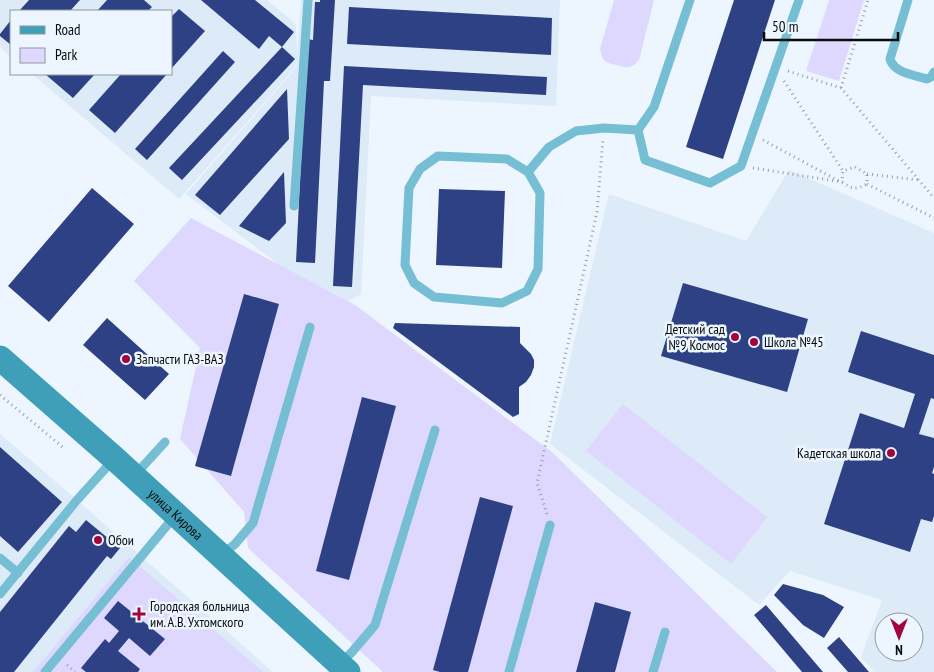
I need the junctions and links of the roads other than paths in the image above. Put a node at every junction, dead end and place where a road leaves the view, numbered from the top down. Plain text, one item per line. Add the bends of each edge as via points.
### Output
1 (308, 0) edge
2 (690, 0) edge
3 (799, 0) edge
4 (908, 0) edge
5 (934, 72) edge
6 (638, 130) junction
7 (528, 172) junction
8 (294, 206) dead end
9 (310, 327) dead end
10 (0, 358) edge
11 (435, 430) dead end
12 (165, 442) dead end
13 (114, 458) junction
14 (134, 476) junction
15 (176, 514) junction
16 (550, 525) road end
17 (222, 556) junction
18 (0, 558) edge
19 (18, 573) junction
20 (0, 594) edge
21 (665, 632) dead end
22 (344, 668) edge
23 (45, 672) edge
24 (508, 672) edge
25 (653, 672) edge

1 - 8 lane
2 - 6 lane via 654,107
3 - 6 lane via 740,166 710,183 644,160
4 - 5 lane via 890,59 892,65 927,79
6 - 7 lane via 604,128 576,131 549,146
7 - 7 lane via 507,159 438,156 420,169 409,188 405,265 414,284 434,297 502,303 527,291 538,269 540,193
9 - 17 lane via 253,522
10 - 13 main road, улица Кирова
11 - 22 lane via 375,625 352,652
12 - 14 lane
13 - 14 main road, улица Кирова
13 - 19 lane
14 - 15 main road, улица Кирова
15 - 17 main road, улица Кирова
15 - 23 lane
16 - 24 lane
17 - 22 main road, улица Кирова
18 - 19 lane
19 - 20 lane
21 - 25 lane

